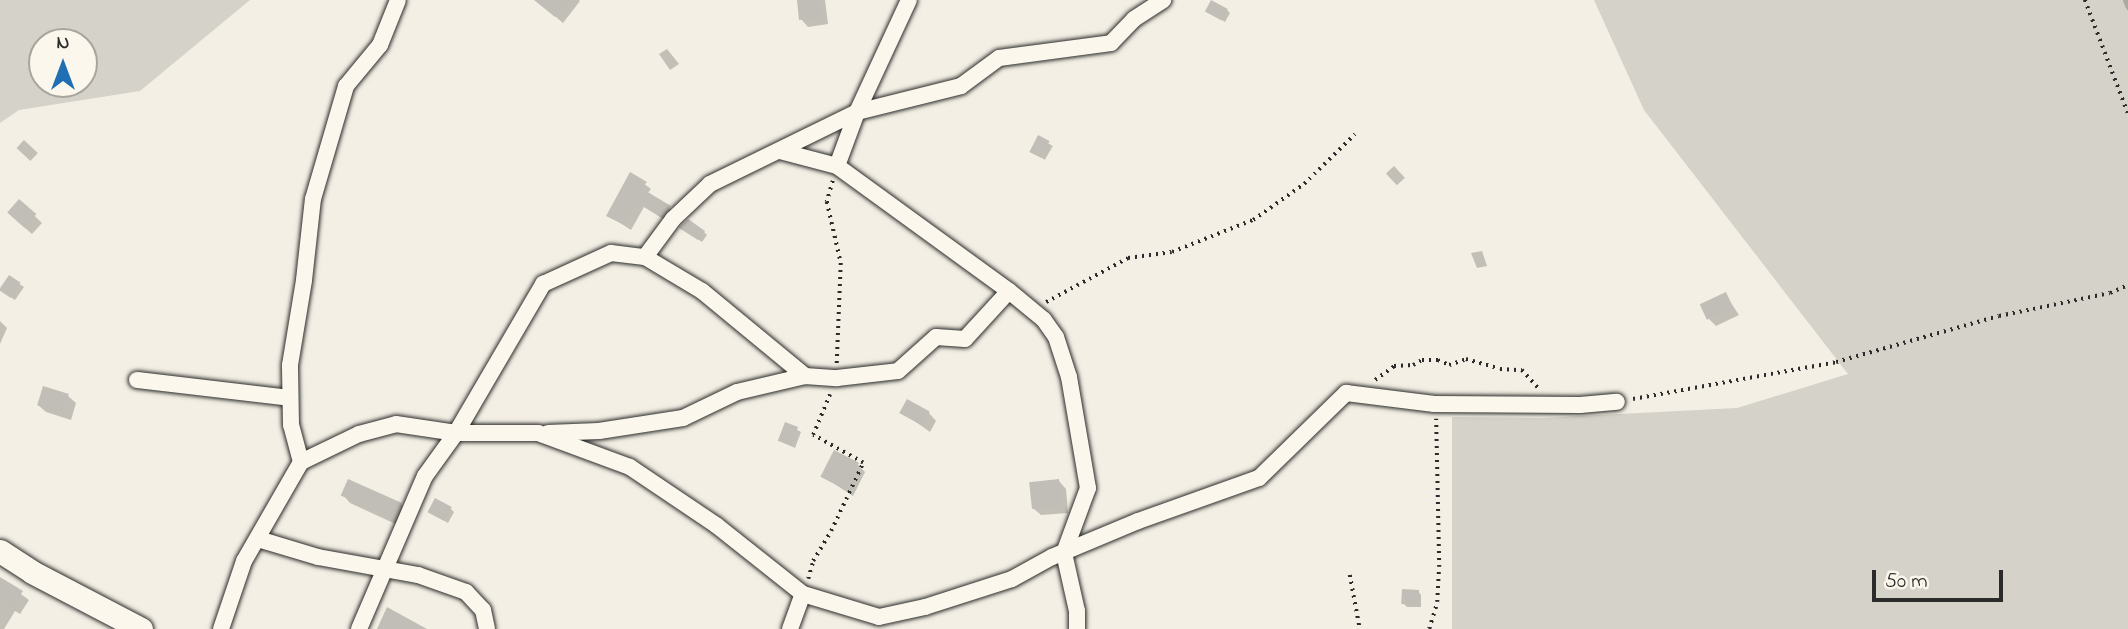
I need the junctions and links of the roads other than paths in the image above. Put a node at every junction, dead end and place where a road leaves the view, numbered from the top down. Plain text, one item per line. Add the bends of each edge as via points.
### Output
1 (398, 0) edge
2 (909, 0) edge
3 (1163, 0) edge
4 (857, 112) junction
5 (780, 151) junction
6 (837, 166) junction
7 (645, 257) junction
8 (1009, 291) junction
9 (805, 376) junction
10 (137, 380) dead end
11 (290, 398) junction
12 (1617, 402) road end
13 (456, 433) junction
14 (538, 433) junction
15 (301, 462) junction
16 (258, 539) junction
17 (0, 551) edge
18 (1064, 553) junction
19 (383, 571) junction
20 (803, 594) junction
21 (141, 629) edge
22 (221, 629) edge
23 (359, 629) edge
24 (487, 629) edge
25 (790, 629) edge
26 (1077, 629) edge

1 - 11 street via 380,46 346,86 313,199 290,365
2 - 4 street
3 - 4 street via 1134,19 1111,43 999,58 961,86
4 - 5 street
4 - 6 street
5 - 6 street
5 - 7 street via 710,184 673,219
6 - 8 street
7 - 9 street via 702,290
7 - 13 street via 611,253 543,284
8 - 9 street via 965,339 936,337 898,372
8 - 18 street via 1045,320 1056,337 1069,377 1088,488
9 - 14 street via 737,392 683,418 599,431
10 - 11 street
11 - 15 street via 291,425
12 - 18 street via 1441,404 1346,393 1259,478
13 - 14 street
13 - 15 street via 396,424 359,434
13 - 19 street via 425,476
14 - 20 street via 630,467 716,525
15 - 16 street
16 - 19 street
16 - 22 street via 244,561
17 - 21 street
18 - 20 street via 1013,579 879,617
18 - 26 street
19 - 23 street
19 - 24 street via 418,575 466,592 483,610
20 - 25 street

